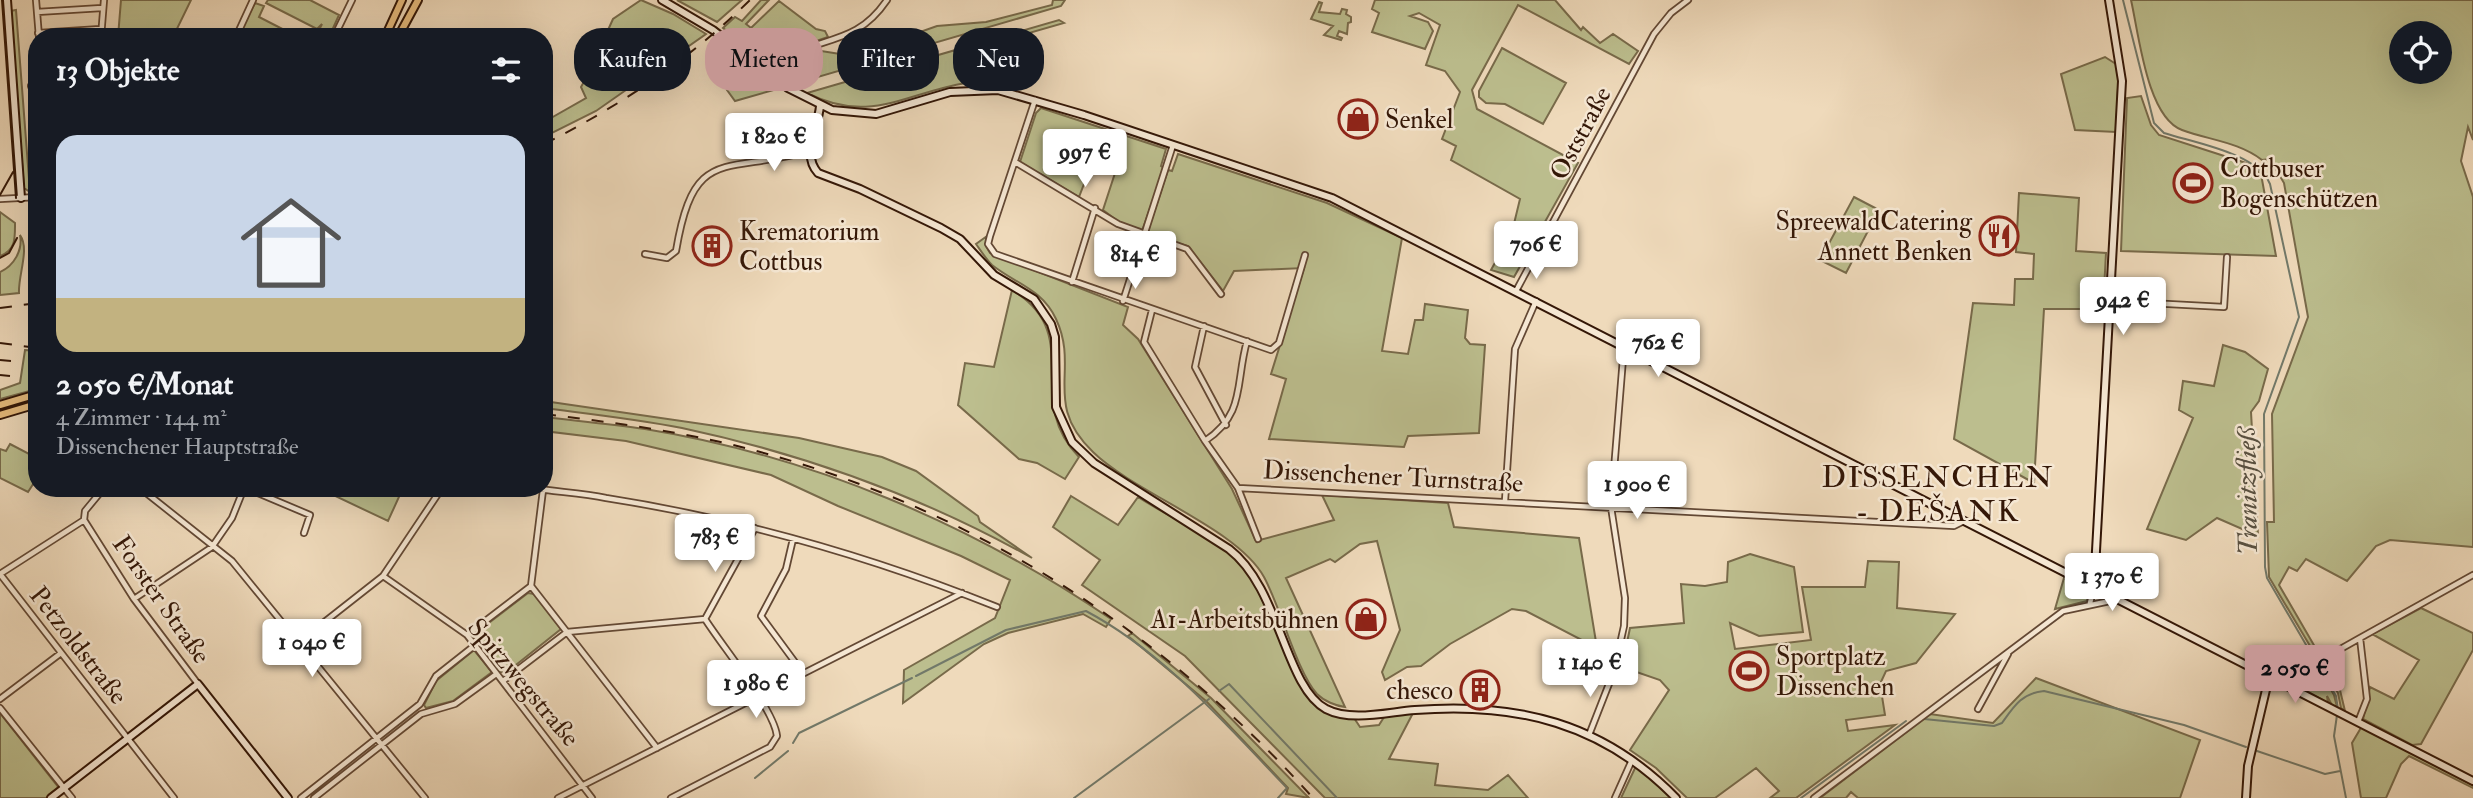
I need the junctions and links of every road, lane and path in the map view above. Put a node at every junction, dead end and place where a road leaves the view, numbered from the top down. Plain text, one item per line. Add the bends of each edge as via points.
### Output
1 (7, 0) edge
2 (36, 0) edge
3 (104, 0) edge
4 (253, 0) edge
5 (352, 0) edge
6 (402, 0) edge
7 (418, 0) edge
8 (662, 0) edge
9 (887, 0) edge
10 (1688, 0) edge
11 (2109, 0) edge
12 (102, 8) junction
13 (37, 12) junction
14 (38, 28) edge
15 (100, 28) edge
16 (240, 28) edge
17 (338, 28) edge
18 (389, 28) edge
19 (403, 28) edge
20 (710, 28) edge
21 (823, 42) edge
22 (797, 91) edge
23 (1035, 100) junction
24 (820, 106) junction
25 (1173, 145) junction
26 (810, 151) junction
27 (1015, 162) junction
28 (21, 198) junction
29 (28, 198) edge
30 (0, 199) edge
31 (1095, 208) junction
32 (1144, 236) junction
33 (645, 254) dead end
34 (1305, 255) dead end
35 (2227, 257) dead end
36 (1072, 282) junction
37 (1516, 291) junction
38 (1221, 294) dead end
39 (1123, 301) junction
40 (1536, 301) junction
41 (2112, 301) junction
42 (1152, 310) junction
43 (1204, 326) junction
44 (1247, 341) junction
45 (1623, 346) junction
46 (28, 397) edge
47 (4, 404) edge
48 (28, 407) edge
49 (0, 415) edge
50 (1226, 425) junction
51 (1205, 441) junction
52 (1238, 488) junction
53 (553, 491) edge
54 (98, 497) edge
55 (151, 497) edge
56 (241, 497) edge
57 (267, 497) edge
58 (436, 497) edge
59 (542, 497) edge
60 (1505, 501) junction
61 (1611, 507) junction
62 (84, 517) junction
63 (1964, 521) junction
64 (755, 528) junction
65 (304, 533) dead end
66 (793, 539) junction
67 (1258, 539) dead end
68 (212, 547) junction
69 (0, 574) edge
70 (2473, 575) edge
71 (383, 576) junction
72 (531, 586) junction
73 (2094, 587) junction
74 (962, 593) junction
75 (2112, 596) junction
76 (134, 599) junction
77 (2090, 603) junction
78 (997, 607) dead end
79 (705, 619) junction
80 (568, 632) junction
81 (467, 635) junction
82 (2360, 638) junction
83 (299, 642) junction
84 (474, 646) junction
85 (2010, 651) junction
86 (61, 653) junction
87 (2321, 660) dead end
88 (803, 673) junction
89 (495, 674) junction
90 (2269, 677) junction
91 (503, 681) junction
92 (198, 684) junction
93 (757, 696) junction
94 (0, 699) edge
95 (0, 708) edge
96 (1978, 709) dead end
97 (2358, 722) junction
98 (1589, 735) junction
99 (128, 739) junction
100 (377, 740) junction
101 (381, 745) junction
102 (657, 748) junction
103 (1632, 760) junction
104 (2473, 781) edge
105 (583, 785) junction
106 (64, 788) junction
107 (51, 798) edge
108 (72, 798) edge
109 (174, 798) edge
110 (288, 798) edge
111 (301, 798) edge
112 (314, 798) edge
113 (425, 798) edge
114 (558, 798) edge
115 (592, 798) edge
116 (671, 798) edge
117 (1615, 798) edge
118 (1676, 798) edge
119 (1814, 798) edge
120 (2246, 798) edge

1 - 28 street
2 - 13 street
3 - 12 street
4 - 16 street
5 - 17 street
6 - 18 main road
7 - 19 main road
8 - 20 street
9 - 21 street via 853,33
10 - 37 street, Oststraße via 1654,34
11 - 41 street via 2122,81
12 - 13 street
12 - 15 street
13 - 14 street
22 - 24 street
23 - 24 street via 998,90 970,89 876,114
23 - 25 street
23 - 27 street
24 - 26 street
25 - 32 street
25 - 37 street via 1318,193
26 - 33 street via 733,164 707,175 687,201 676,251 667,258
26 - 98 street via 818,173 881,198 960,239 994,275 1034,299 1055,337 1056,407 1072,442 1094,463 1247,565 1259,580 1309,695 1320,705 1347,715 1458,707 1497,709 1548,719
27 - 31 street
27 - 36 street via 988,244 995,254
28 - 29 street
28 - 30 street
31 - 32 street
31 - 36 street
32 - 38 street via 1186,249
32 - 39 street
34 - 44 street via 1278,346 1271,350
35 - 41 street via 2224,307
36 - 39 street
37 - 40 street
39 - 42 street
40 - 45 street
40 - 60 street via 1515,349
41 - 73 street
42 - 43 street
42 - 51 street via 1144,342
43 - 44 street
43 - 50 street via 1195,366
44 - 50 street
45 - 61 street
45 - 63 street
46 - 47 main road
48 - 49 main road
50 - 51 street
51 - 52 street
52 - 60 street, Dissenchener Turnstraße
52 - 67 street
53 - 64 street
54 - 62 street
55 - 68 street
56 - 68 street
57 - 65 street via 310,515
58 - 71 street
59 - 72 street
60 - 61 street, Dissenchener Turnstraße
61 - 63 street, Dissenchener Turnstraße via 1954,526
61 - 98 street via 1625,598 1624,626 1614,671
62 - 69 street
62 - 76 street, Forster Straße
63 - 73 street
64 - 66 street
64 - 79 street
66 - 74 street
66 - 88 street via 786,569 761,616
68 - 76 street
68 - 83 street via 232,561
69 - 86 street, Petzoldstraße
70 - 82 street
71 - 81 street, Spitzwegstraße
71 - 83 street
72 - 80 street
72 - 81 street
73 - 75 street
73 - 77 street
74 - 78 street
74 - 88 street
75 - 77 street via 2110,601
75 - 90 street
76 - 92 street, Forster Straße
77 - 85 street via 2063,611
79 - 80 street
79 - 93 street
80 - 91 street
80 - 102 street
81 - 84 street, Spitzwegstraße
82 - 87 street
82 - 97 street via 2367,699
83 - 100 street
84 - 89 street, Spitzwegstraße
84 - 100 street via 436,676 420,704
85 - 96 street
85 - 119 street
86 - 94 street
86 - 99 street, Petzoldstraße
88 - 93 street
89 - 91 street, Spitzwegstraße
89 - 101 street via 455,704 421,714
90 - 97 street
90 - 120 street via 2248,766
91 - 105 street, Spitzwegstraße
92 - 99 street
92 - 110 street, Forster Straße
93 - 102 street
93 - 116 street via 775,727 776,740
95 - 106 street
97 - 104 street
98 - 103 street
99 - 106 street
99 - 109 street, Petzoldstraße
100 - 101 street
100 - 111 street
101 - 112 street
101 - 113 street
102 - 105 street
103 - 117 street
103 - 118 street
105 - 114 street
105 - 115 street, Spitzwegstraße
106 - 107 street
106 - 108 street

